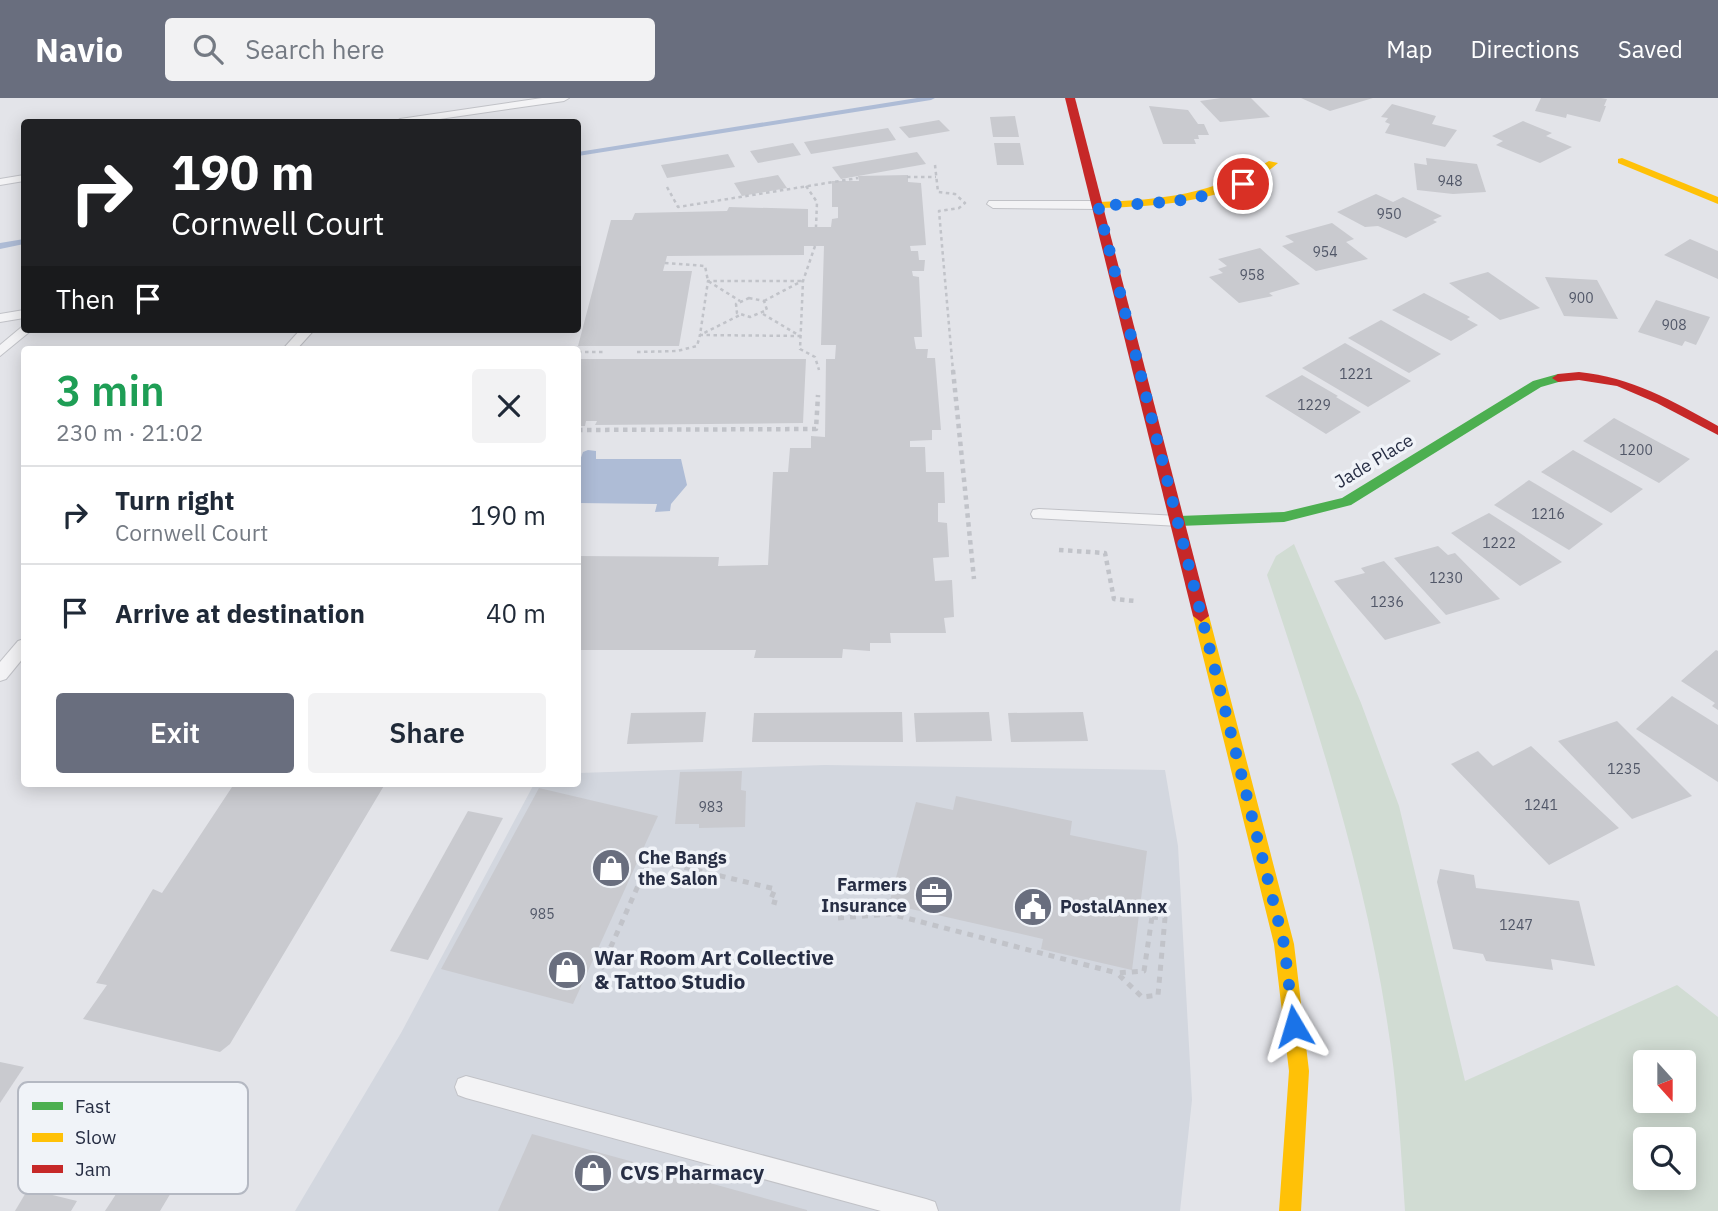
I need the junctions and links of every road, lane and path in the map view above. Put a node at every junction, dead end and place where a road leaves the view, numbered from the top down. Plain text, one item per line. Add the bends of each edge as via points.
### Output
1 (564, 98) edge
2 (1070, 98) edge
3 (420, 119) edge
4 (1622, 162) dead end
5 (1273, 163) dead end
6 (935, 165) dead end
7 (907, 177) dead end
8 (936, 177) junction
9 (21, 178) edge
10 (858, 178) dead end
11 (0, 182) edge
12 (806, 186) junction
13 (667, 187) dead end
14 (1718, 201) edge
15 (993, 204) dead end
16 (1098, 205) junction
17 (816, 227) dead end
18 (815, 246) dead end
19 (665, 263) dead end
20 (708, 281) junction
21 (803, 281) junction
22 (740, 301) junction
23 (764, 301) junction
24 (21, 314) edge
25 (763, 314) junction
26 (740, 315) junction
27 (0, 318) edge
28 (21, 333) edge
29 (304, 333) edge
30 (700, 335) junction
31 (801, 336) junction
32 (293, 346) edge
33 (0, 352) edge
34 (581, 352) edge
35 (605, 352) dead end
36 (637, 352) dead end
37 (819, 370) dead end
38 (818, 395) dead end
39 (581, 430) edge
40 (1718, 431) edge
41 (1039, 514) dead end
42 (1179, 521) junction
43 (1059, 550) dead end
44 (974, 579) dead end
45 (1135, 601) dead end
46 (21, 650) edge
47 (0, 674) edge
48 (777, 903) dead end
49 (838, 918) dead end
50 (1116, 973) junction
51 (596, 980) dead end
52 (466, 1087) dead end
53 (926, 1211) edge
54 (1290, 1211) edge

1 - 3 lane
2 - 16 main road
4 - 14 main road
5 - 16 main road via 1243,184 1206,198
6 - 8 path
7 - 8 path
8 - 44 path via 938,192 955,194 965,203 939,211
9 - 11 lane
10 - 12 path
12 - 13 path via 678,207
12 - 17 path via 817,202
15 - 16 lane
16 - 42 main road
18 - 21 path
19 - 20 path via 705,266
20 - 21 path
20 - 22 path
20 - 30 path
21 - 23 path
21 - 31 path
22 - 23 path
22 - 26 path via 735,307
23 - 25 path via 768,307
24 - 27 lane
25 - 26 path
25 - 31 path
26 - 30 path
28 - 33 lane
29 - 32 lane
30 - 31 path
30 - 36 path via 697,346 688,350
31 - 37 path via 800,349 815,357
34 - 35 path
38 - 39 path via 816,429
40 - 42 main road, Jade Place via 1638,390 1571,376 1537,384 1346,502 1284,517
41 - 42 lane
42 - 54 main road via 1284,944 1299,1071
43 - 45 path via 1105,553 1114,599
46 - 47 lane
48 - 51 path via 769,901 775,889 650,859
49 - 50 path via 891,914
50 - 50 path via 1142,997 1158,995 1165,918 1152,917 1144,971
52 - 53 lane

